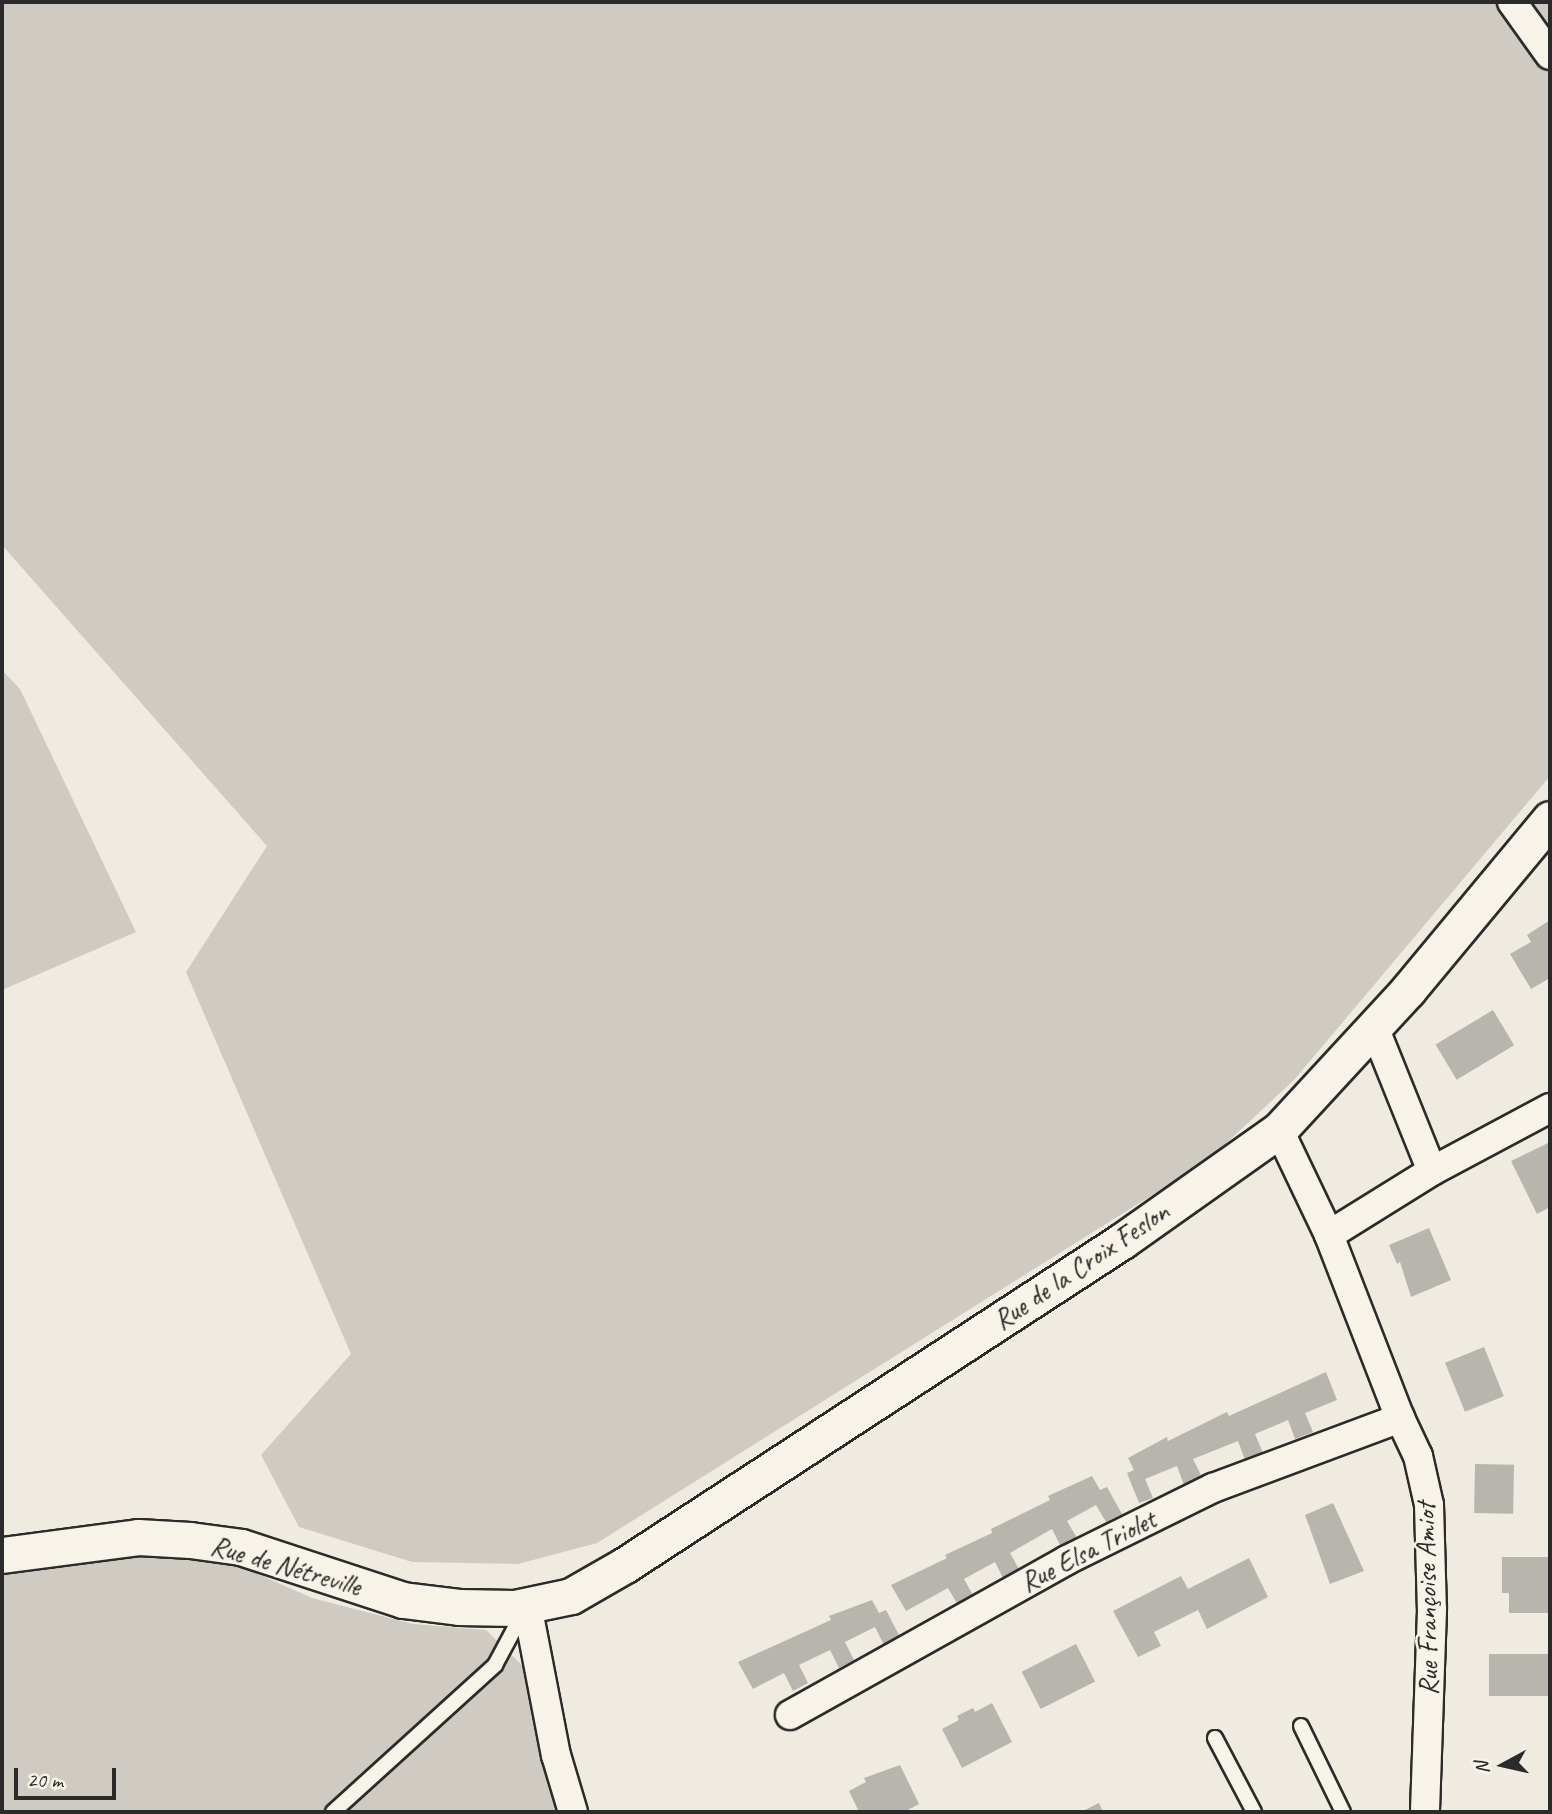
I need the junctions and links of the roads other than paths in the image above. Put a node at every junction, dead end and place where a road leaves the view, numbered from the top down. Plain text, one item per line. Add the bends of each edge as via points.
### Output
1 (1512, 2) edge
2 (1550, 55) edge
3 (1550, 819) edge
4 (1374, 1027) junction
5 (1550, 1108) edge
6 (1279, 1130) junction
7 (1432, 1171) junction
8 (1329, 1235) junction
9 (1400, 1418) junction
10 (2, 1555) edge
11 (527, 1605) junction
12 (790, 1715) dead end
13 (1301, 1726) dead end
14 (1216, 1738) dead end
15 (333, 1812) edge
16 (573, 1812) edge
17 (1254, 1812) edge
18 (1343, 1812) edge
19 (1425, 1812) edge

1 - 2 street
3 - 4 street, Rue de la Croix Feslon
4 - 6 street, Rue de la Croix Feslon
4 - 7 street
5 - 7 street
6 - 8 street, Rue Françoise Amiot
6 - 11 street, Rue de la Croix Feslon via 1111,1248 625,1566 571,1596
7 - 8 street
8 - 9 street, Rue Françoise Amiot
9 - 12 street, Rue Elsa Triolet via 1213,1488 1067,1560
9 - 19 street, Rue Françoise Amiot via 1418,1455 1429,1505 1432,1609
10 - 11 street, Rue de Nétreville via 138,1537 190,1540 241,1548 403,1600 459,1607
11 - 15 lane via 495,1665
11 - 16 street via 556,1755
13 - 18 lane
14 - 17 lane

